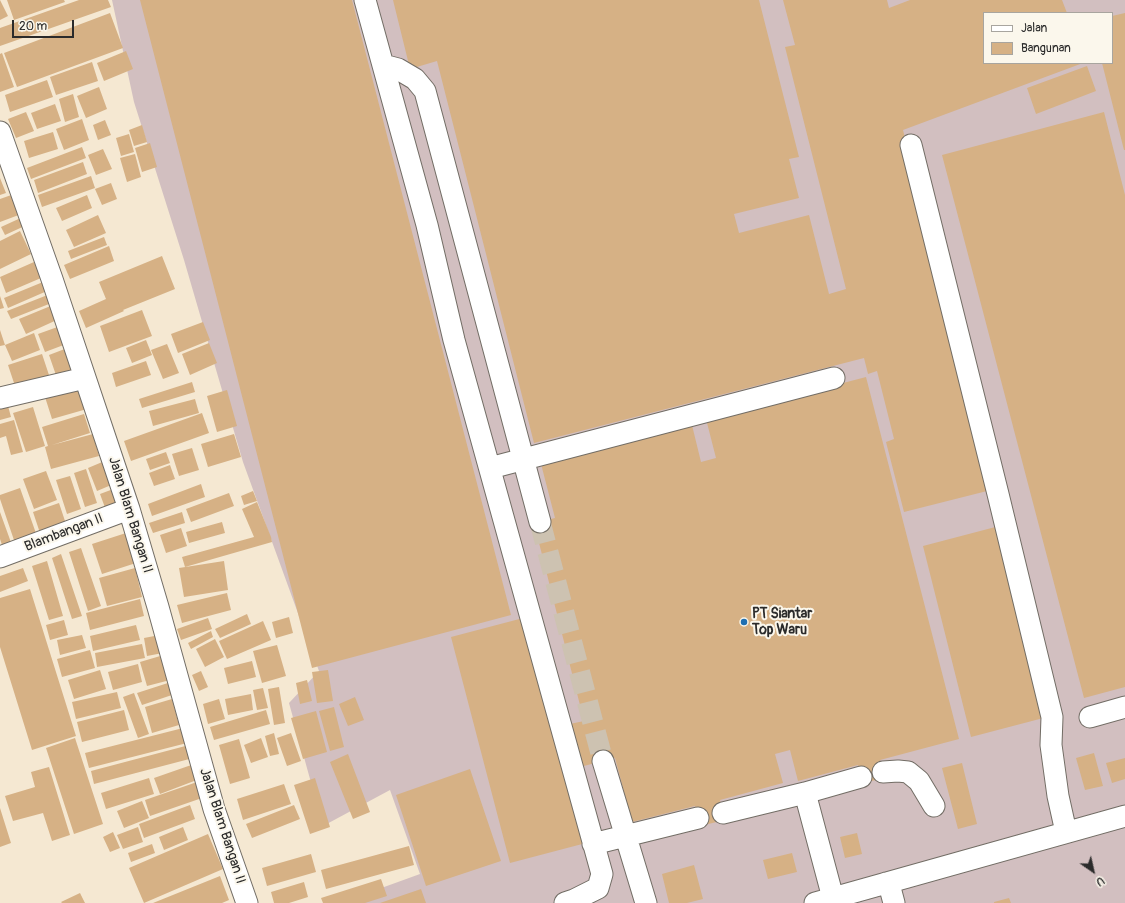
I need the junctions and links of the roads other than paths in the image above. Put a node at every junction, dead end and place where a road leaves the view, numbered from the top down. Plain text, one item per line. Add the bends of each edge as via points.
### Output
1 (365, 0) edge
2 (383, 65) junction
3 (0, 132) edge
4 (911, 145) dead end
5 (7, 171) edge
6 (459, 219) junction
7 (427, 226) junction
8 (85, 378) junction
9 (834, 378) dead end
10 (0, 398) edge
11 (523, 461) junction
12 (490, 468) junction
13 (129, 509) junction
14 (540, 522) tunnel mouth
15 (0, 557) edge
16 (1125, 707) edge
17 (1090, 717) dead end
18 (603, 761) tunnel mouth
19 (884, 772) dead end
20 (861, 777) dead end
21 (805, 792) junction
22 (934, 806) dead end
23 (723, 813) dead end
24 (1125, 816) edge
25 (698, 818) dead end
26 (1066, 832) junction
27 (625, 837) junction
28 (593, 844) junction
29 (890, 890) edge
30 (824, 900) edge
31 (247, 903) edge
32 (565, 903) edge
33 (646, 903) edge

1 - 2 street
2 - 6 street via 404,72 415,79 425,91
2 - 7 street
3 - 5 street, Jalan Blam Bangan II
4 - 26 street via 1052,717 1051,745
5 - 8 street, Jalan Blam Bangan II
6 - 7 street
6 - 11 street
7 - 12 street via 454,340
8 - 10 street
8 - 13 street, Jalan Blam Bangan II
9 - 11 street
11 - 12 street
11 - 14 street
12 - 28 street
13 - 15 street, Blambangan II
13 - 31 street, Jalan Blam Bangan II via 214,809
16 - 17 street
18 - 27 street
19 - 22 street via 908,772 920,782
20 - 21 street
21 - 23 street
21 - 30 street
24 - 26 street
25 - 27 street
26 - 29 street
27 - 28 street
27 - 33 street
28 - 32 street via 602,874 598,888
29 - 30 street

